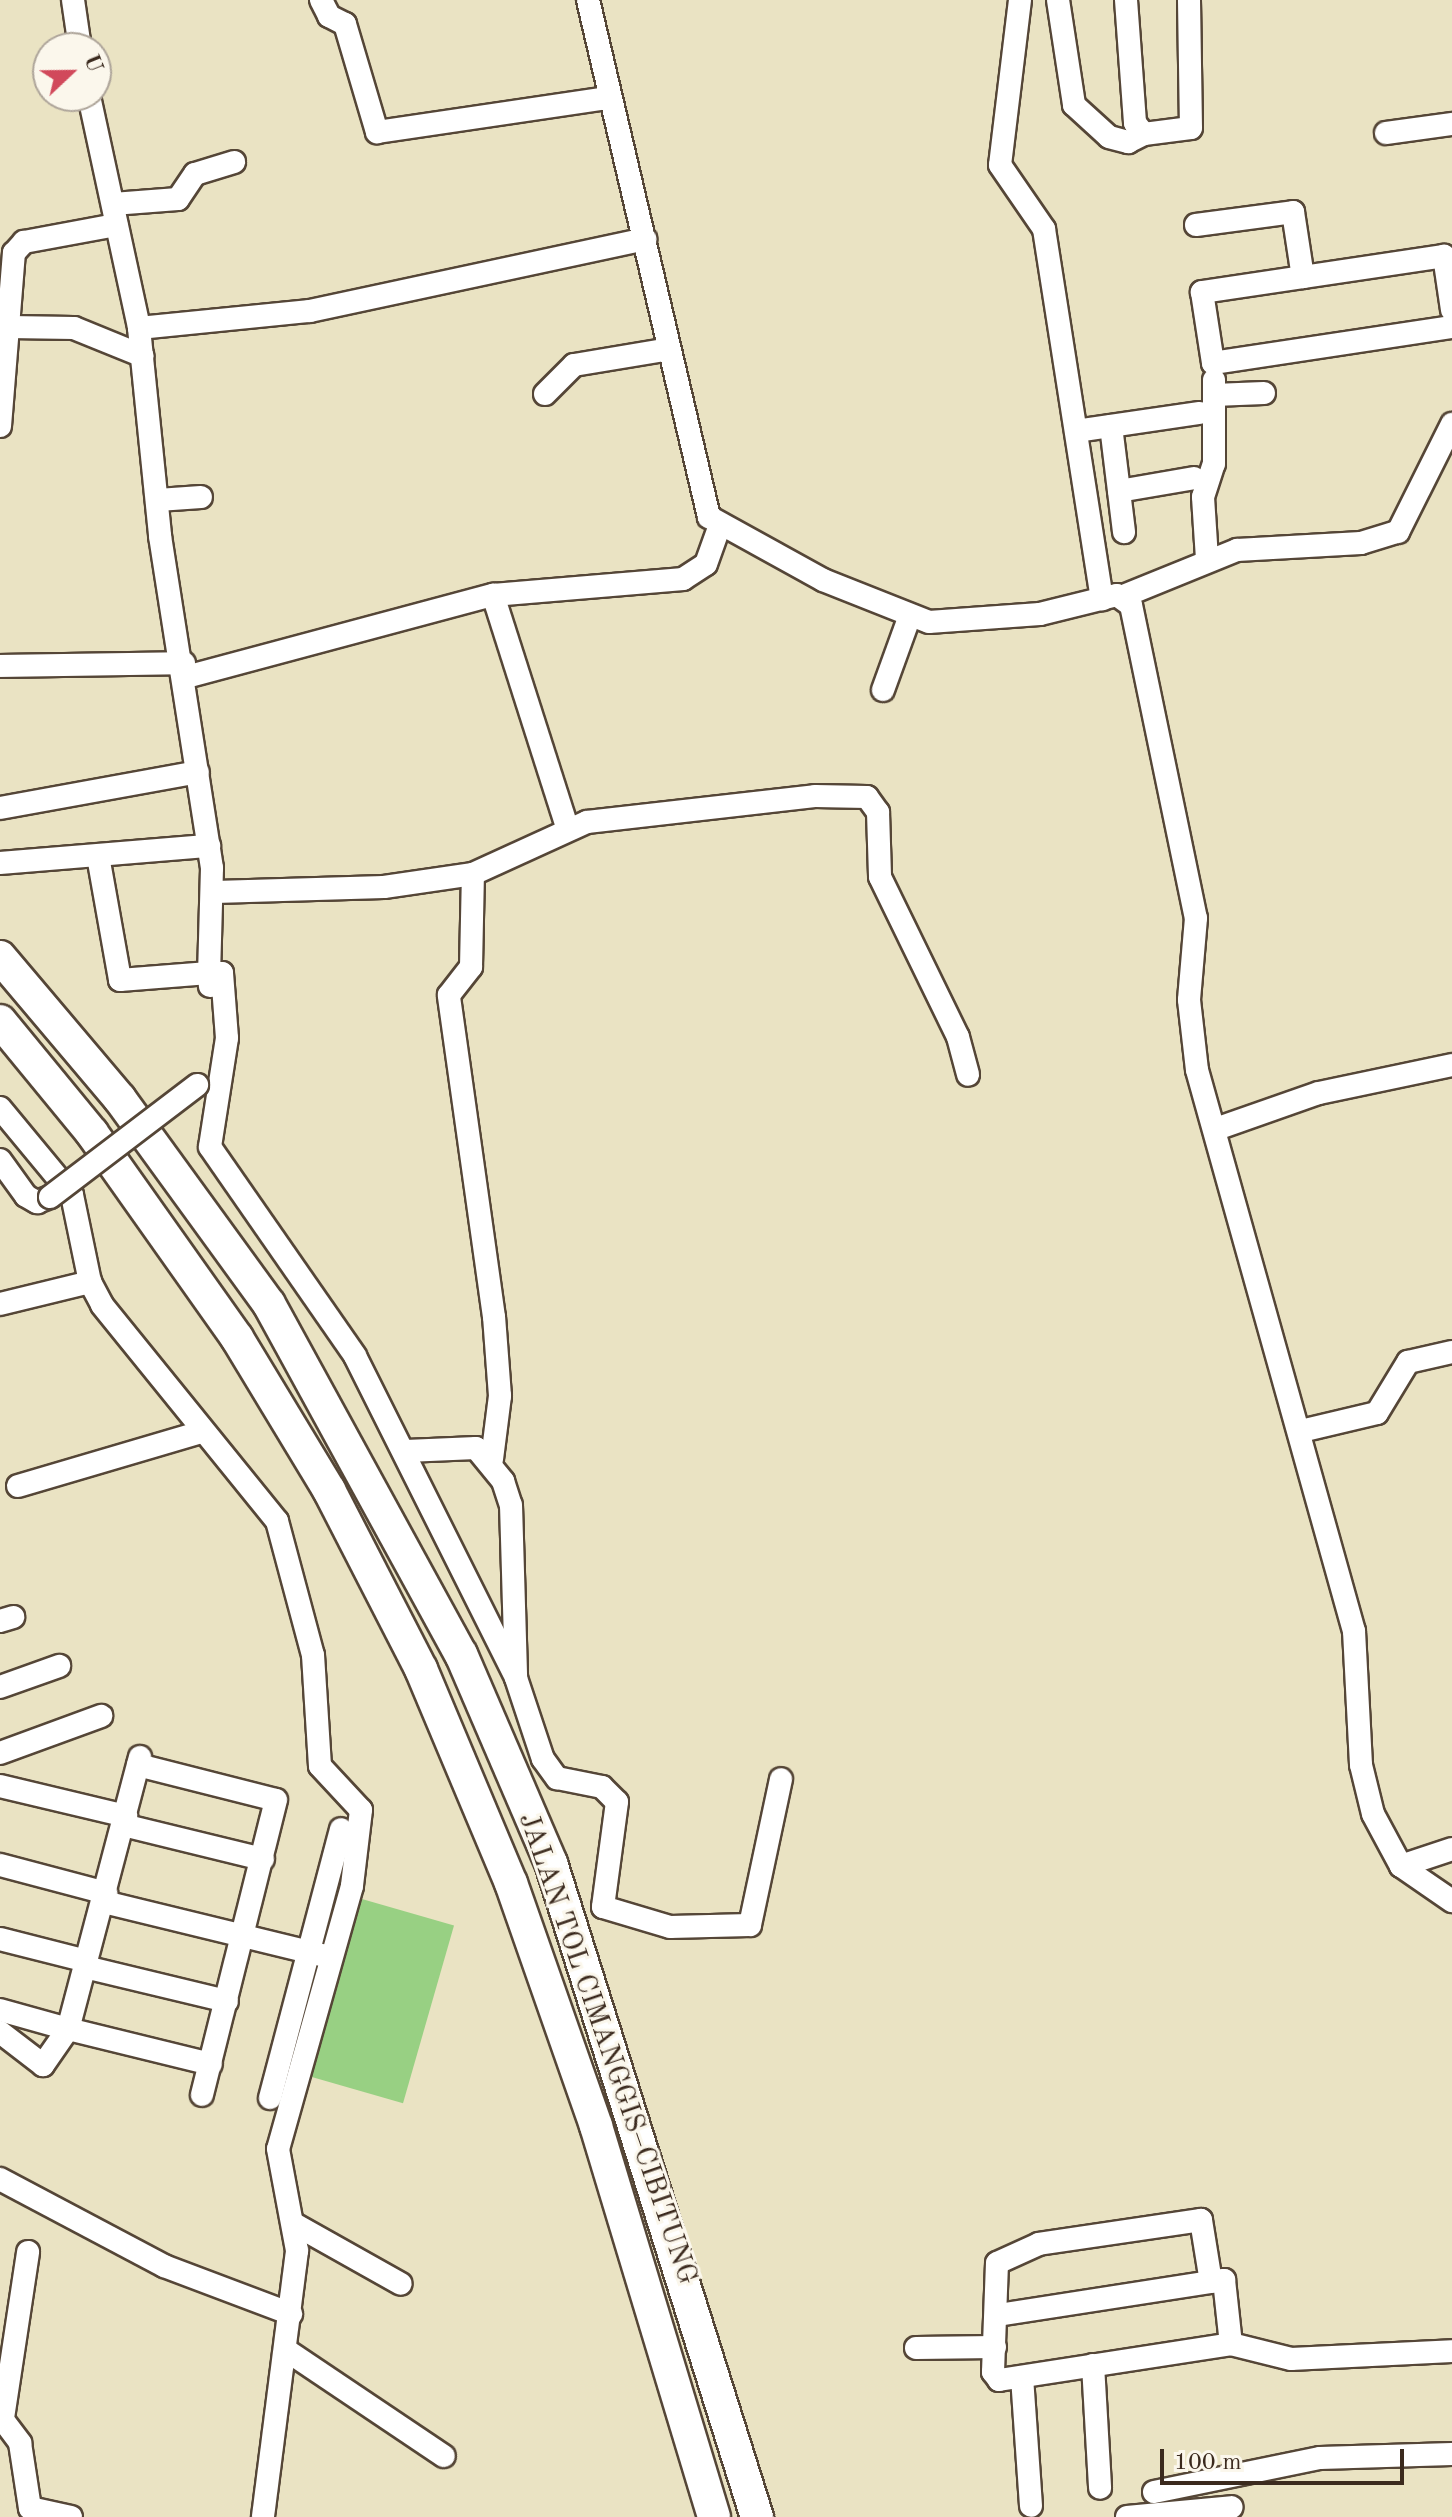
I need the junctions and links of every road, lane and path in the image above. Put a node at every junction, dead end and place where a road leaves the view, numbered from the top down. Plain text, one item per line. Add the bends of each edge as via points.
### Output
1 (73, 0) edge
2 (321, 0) edge
3 (588, 0) edge
4 (1020, 0) edge
5 (1058, 0) edge
6 (1126, 0) edge
7 (1189, 0) edge
8 (78, 32) edge
9 (608, 98) junction
10 (92, 112) edge
11 (1452, 124) edge
12 (1386, 133) dead end
13 (1144, 134) junction
14 (234, 162) dead end
15 (114, 215) junction
16 (1196, 225) dead end
17 (645, 239) junction
18 (1303, 277) junction
19 (1451, 297) edge
20 (9, 327) junction
21 (1452, 327) edge
22 (139, 328) junction
23 (665, 350) junction
24 (143, 356) junction
25 (1264, 393) dead end
26 (545, 394) dead end
27 (1200, 413) dead end
28 (1452, 424) edge
29 (0, 426) edge
30 (1111, 426) junction
31 (1076, 431) junction
32 (1194, 478) dead end
33 (1119, 491) junction
34 (201, 497) dead end
35 (158, 500) junction
36 (720, 525) junction
37 (1124, 532) dead end
38 (1207, 559) junction
39 (493, 595) junction
40 (1126, 595) junction
41 (1102, 599) junction
42 (909, 618) junction
43 (0, 666) edge
44 (185, 670) junction
45 (883, 690) dead end
46 (198, 772) junction
47 (0, 808) edge
48 (567, 827) junction
49 (209, 846) junction
50 (98, 856) junction
51 (0, 863) edge
52 (473, 874) junction
53 (215, 892) junction
54 (0, 957) edge
55 (209, 973) junction
56 (0, 1021) edge
57 (1452, 1065) edge
58 (968, 1075) dead end
59 (0, 1108) edge
60 (1216, 1129) junction
61 (0, 1160) edge
62 (90, 1282) junction
63 (0, 1304) edge
64 (1452, 1352) edge
65 (1301, 1431) junction
66 (202, 1432) junction
67 (406, 1451) junction
68 (492, 1459) junction
69 (18, 1486) dead end
70 (59, 1666) dead end
71 (516, 1678) junction
72 (0, 1687) edge
73 (101, 1716) dead end
74 (0, 1753) edge
75 (781, 1779) dead end
76 (0, 1786) edge
77 (124, 1820) junction
78 (341, 1829) dead end
79 (1452, 1849) edge
80 (263, 1859) junction
81 (0, 1865) edge
82 (1401, 1866) junction
83 (105, 1898) junction
84 (1452, 1901) edge
85 (245, 1937) junction
86 (0, 1939) edge
87 (311, 1953) junction
88 (334, 1959) junction
89 (86, 1964) junction
90 (227, 2001) junction
91 (0, 2010) edge
92 (68, 2029) junction
93 (0, 2032) edge
94 (211, 2064) junction
95 (202, 2095) dead end
96 (270, 2098) dead end
97 (0, 2179) edge
98 (296, 2225) junction
99 (28, 2252) dead end
100 (1211, 2282) junction
101 (401, 2284) dead end
102 (291, 2314) junction
103 (998, 2315) junction
104 (1231, 2344) junction
105 (995, 2347) junction
106 (916, 2348) dead end
107 (286, 2350) junction
108 (1452, 2351) edge
109 (1093, 2365) junction
110 (1022, 2377) junction
111 (2, 2417) edge
112 (1452, 2454) edge
113 (444, 2456) dead end
114 (1100, 2488) dead end
115 (1154, 2492) dead end
116 (1232, 2504) edge
117 (1031, 2506) dead end
118 (71, 2517) edge
119 (263, 2517) edge
120 (714, 2517) edge
121 (757, 2517) edge
122 (1127, 2517) edge

1 - 8 street
2 - 9 street via 329,16 345,24 377,132
3 - 9 street
4 - 31 street via 1000,165 1044,229
5 - 13 street via 1074,105 1109,137 1128,142
6 - 13 street via 1135,123
7 - 13 street via 1191,128
9 - 17 street
10 - 15 street
11 - 12 street
14 - 15 street via 195,174 178,199
15 - 20 street via 24,242 11,267
15 - 22 street
16 - 18 street via 1293,212
17 - 22 street via 310,311
17 - 23 street
18 - 19 street via 1444,256
18 - 21 street via 1202,292 1213,363
20 - 24 street via 74,328
20 - 29 street
22 - 24 street
23 - 26 street via 574,365
23 - 36 street via 699,500
24 - 35 street
25 - 38 street via 1214,388 1214,464 1203,497
27 - 30 street
28 - 38 street via 1398,532
30 - 31 street
30 - 33 street
31 - 41 street
32 - 33 street
33 - 37 street
34 - 35 street
35 - 44 street
36 - 39 street via 706,564 683,579 615,579
36 - 42 street
38 - 40 street
39 - 44 street
39 - 48 street
40 - 41 street
40 - 60 street via 1193,902 1191,1038
41 - 42 street via 975,622
42 - 45 street
43 - 44 street
44 - 46 street
46 - 47 street
46 - 49 street
48 - 52 street
48 - 58 street via 815,796 867,797 878,812 880,877 958,1037
49 - 50 street
49 - 53 street
50 - 51 street
50 - 55 street via 120,980
52 - 53 street via 384,887
52 - 68 street via 471,967 449,995 494,1317 500,1396
53 - 55 street
54 - 121 highway, JALAN TOL CIMANGGIS–CIBITUNG via 120,1099 269,1304 461,1654 551,1863
55 - 61 street, bridge via 214,1064 197,1085 37,1202 26,1196
55 - 67 street via 222,973 227,1038 210,1147 287,1249
56 - 120 highway, JALAN TOL CIMANGGIS–CIBITUNG via 92,1133 237,1338 329,1490 421,1669 511,1883 596,2126
57 - 60 street via 1319,1093
59 - 62 street via 72,1195
60 - 65 street
62 - 63 street
62 - 66 street
64 - 65 street via 1408,1362 1377,1413
65 - 82 street via 1354,1631 1361,1765 1373,1814
66 - 69 street
66 - 88 street via 277,1521 313,1655 317,1755 325,1777 358,1807 360,1846
67 - 68 street via 476,1448
67 - 71 street
68 - 71 street via 511,1505
70 - 72 street
71 - 75 street via 549,1771 615,1794 603,1907 641,1922 701,1930 750,1925
73 - 74 street
76 - 77 street
77 - 80 street
77 - 80 street via 139,1761 276,1800
77 - 83 street
78 - 87 street
79 - 82 street
80 - 85 street
81 - 83 street
82 - 84 street
83 - 85 street
83 - 89 street
85 - 87 street
85 - 90 street
86 - 89 street
87 - 88 street
87 - 96 street
88 - 98 street via 278,2149
89 - 90 street
89 - 92 street
90 - 94 street
91 - 92 street
92 - 93 street via 43,2065
92 - 94 street
94 - 95 street
97 - 102 street via 164,2266
98 - 101 street
98 - 102 street
99 - 111 street
100 - 103 street
100 - 103 street via 1201,2220 1039,2244 997,2263
100 - 104 street via 1224,2280
102 - 107 street
103 - 105 street
104 - 108 street via 1291,2359
104 - 109 street
105 - 106 street
105 - 110 street via 999,2380
107 - 113 street
107 - 119 street
109 - 110 street
109 - 114 street
110 - 117 street
111 - 118 street via 20,2443 30,2508
112 - 115 street via 1320,2458
116 - 122 street

